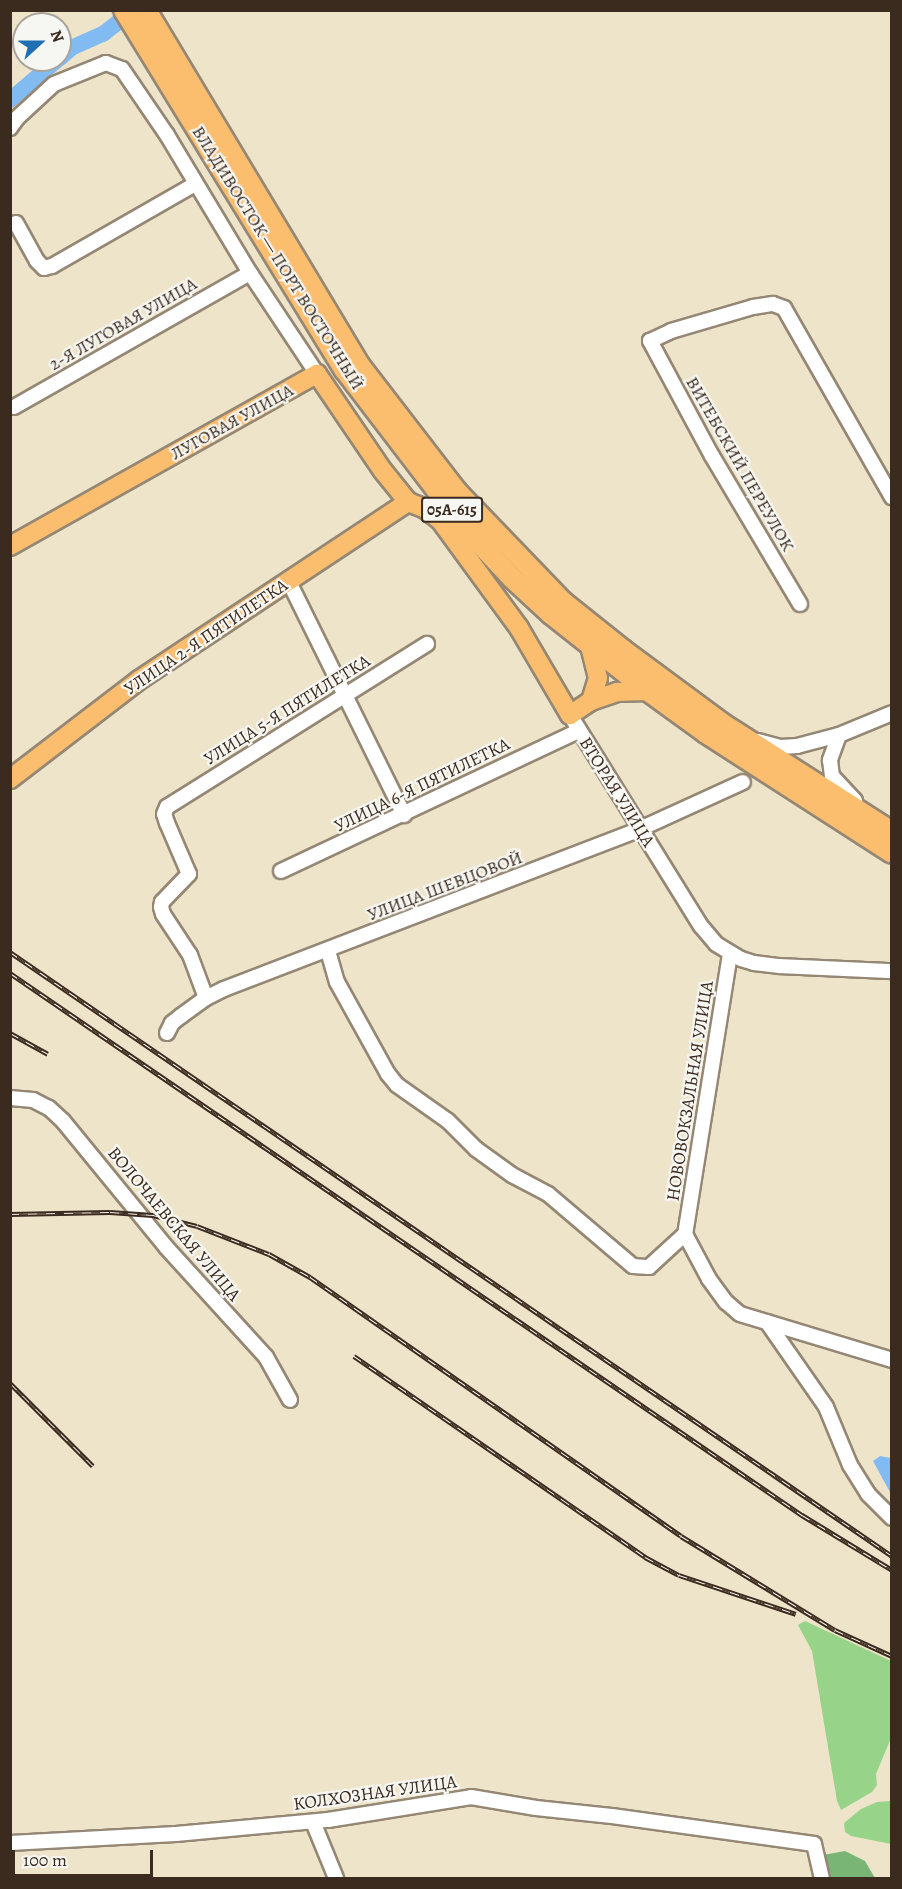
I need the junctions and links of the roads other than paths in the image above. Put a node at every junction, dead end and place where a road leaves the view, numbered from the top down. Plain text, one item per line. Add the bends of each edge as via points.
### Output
1 (124, 10) edge
2 (146, 10) edge
3 (151, 38) junction
4 (10, 128) edge
5 (195, 184) junction
6 (16, 224) dead end
7 (250, 273) junction
8 (317, 374) junction
9 (14, 407) dead end
10 (891, 497) edge
11 (408, 502) junction
12 (10, 546) edge
13 (289, 582) junction
14 (800, 604) dead end
15 (427, 644) dead end
16 (590, 646) junction
17 (648, 690) junction
18 (347, 694) junction
19 (591, 701) junction
20 (891, 713) edge
21 (575, 723) junction
22 (839, 735) junction
23 (750, 739) junction
24 (10, 779) edge
25 (743, 782) dead end
26 (404, 815) junction
27 (640, 829) junction
28 (887, 830) edge
29 (891, 853) edge
30 (281, 871) dead end
31 (328, 951) junction
32 (730, 954) junction
33 (891, 971) edge
34 (206, 998) junction
35 (167, 1033) dead end
36 (10, 1098) edge
37 (685, 1234) junction
38 (767, 1323) junction
39 (891, 1359) edge
40 (290, 1400) dead end
41 (891, 1518) edge
42 (313, 1822) junction
43 (10, 1843) edge
44 (336, 1878) edge
45 (822, 1878) edge

1 - 3 highway, ВЛАДИВОСТОК — ПОРТ ВОСТОЧНЫЙ / 05А-615
2 - 3 highway, ВЛАДИВОСТОК — ПОРТ ВОСТОЧНЫЙ / 05А-615
3 - 16 highway, ВЛАДИВОСТОК — ПОРТ ВОСТОЧНЫЙ / 05А-615 via 345,370 469,532 512,578
3 - 23 highway, ВЛАДИВОСТОК — ПОРТ ВОСТОЧНЫЙ / 05А-615 via 360,366 451,485 563,602 723,724
4 - 5 street via 54,84 106,63 122,69
5 - 6 street via 44,268
5 - 7 street
7 - 8 street
7 - 9 street, 2-Я ЛУГОВАЯ УЛИЦА
8 - 11 main road
8 - 12 main road, ЛУГОВАЯ УЛИЦА
10 - 14 street, ВИТЕБСКИЙ ПЕРЕУЛОК via 784,308 773,304 753,307 650,341 712,456
11 - 13 main road, УЛИЦА 2-Я ПЯТИЛЕТКА
11 - 21 main road, ВТОРАЯ УЛИЦА via 440,520 519,628
13 - 18 street
13 - 24 main road, УЛИЦА 2-Я ПЯТИЛЕТКА via 139,680
15 - 18 street, УЛИЦА 5-Я ПЯТИЛЕТКА
16 - 17 highway, ВЛАДИВОСТОК — ПОРТ ВОСТОЧНЫЙ / 05А-615
16 - 19 main road via 598,678
17 - 19 main road via 618,692
17 - 29 highway, ВЛАДИВОСТОК — ПОРТ ВОСТОЧНЫЙ / 05А-615 via 706,733
18 - 26 street
18 - 34 street, УЛИЦА 5-Я ПЯТИЛЕТКА via 167,807 164,814 189,874 161,907 190,955
19 - 21 main road
20 - 22 street
21 - 26 street, УЛИЦА 6-Я ПЯТИЛЕТКА
21 - 27 street, ВТОРАЯ УЛИЦА
22 - 23 street via 780,747
22 - 28 street via 830,760 832,776
23 - 28 highway, ВЛАДИВОСТОК — ПОРТ ВОСТОЧНЫЙ / 05А-615
25 - 27 street, УЛИЦА ШЕВЦОВОЙ
26 - 30 street, УЛИЦА 6-Я ПЯТИЛЕТКА
27 - 31 street, УЛИЦА ШЕВЦОВОЙ
27 - 32 street, ВТОРАЯ УЛИЦА via 701,926
31 - 34 street, УЛИЦА ШЕВЦОВОЙ
31 - 37 street via 337,982 388,1074 477,1149 512,1175 548,1194 633,1266 649,1267
32 - 33 street, ВТОРАЯ УЛИЦА via 780,966
32 - 37 street, НОВОВОКЗАЛЬНАЯ УЛИЦА
34 - 35 street, УЛИЦА ШЕВЦОВОЙ via 172,1023
36 - 40 street, ВОЛОЧАЕВСКАЯ УЛИЦА via 33,1100 63,1121 166,1247 266,1357
37 - 38 street via 698,1262 726,1302 740,1314
38 - 39 street
38 - 41 street via 826,1407 850,1465 868,1494
42 - 43 street, КОЛХОЗНАЯ УЛИЦА
42 - 44 street
42 - 45 street, КОЛХОЗНАЯ УЛИЦА via 471,1797 814,1844

